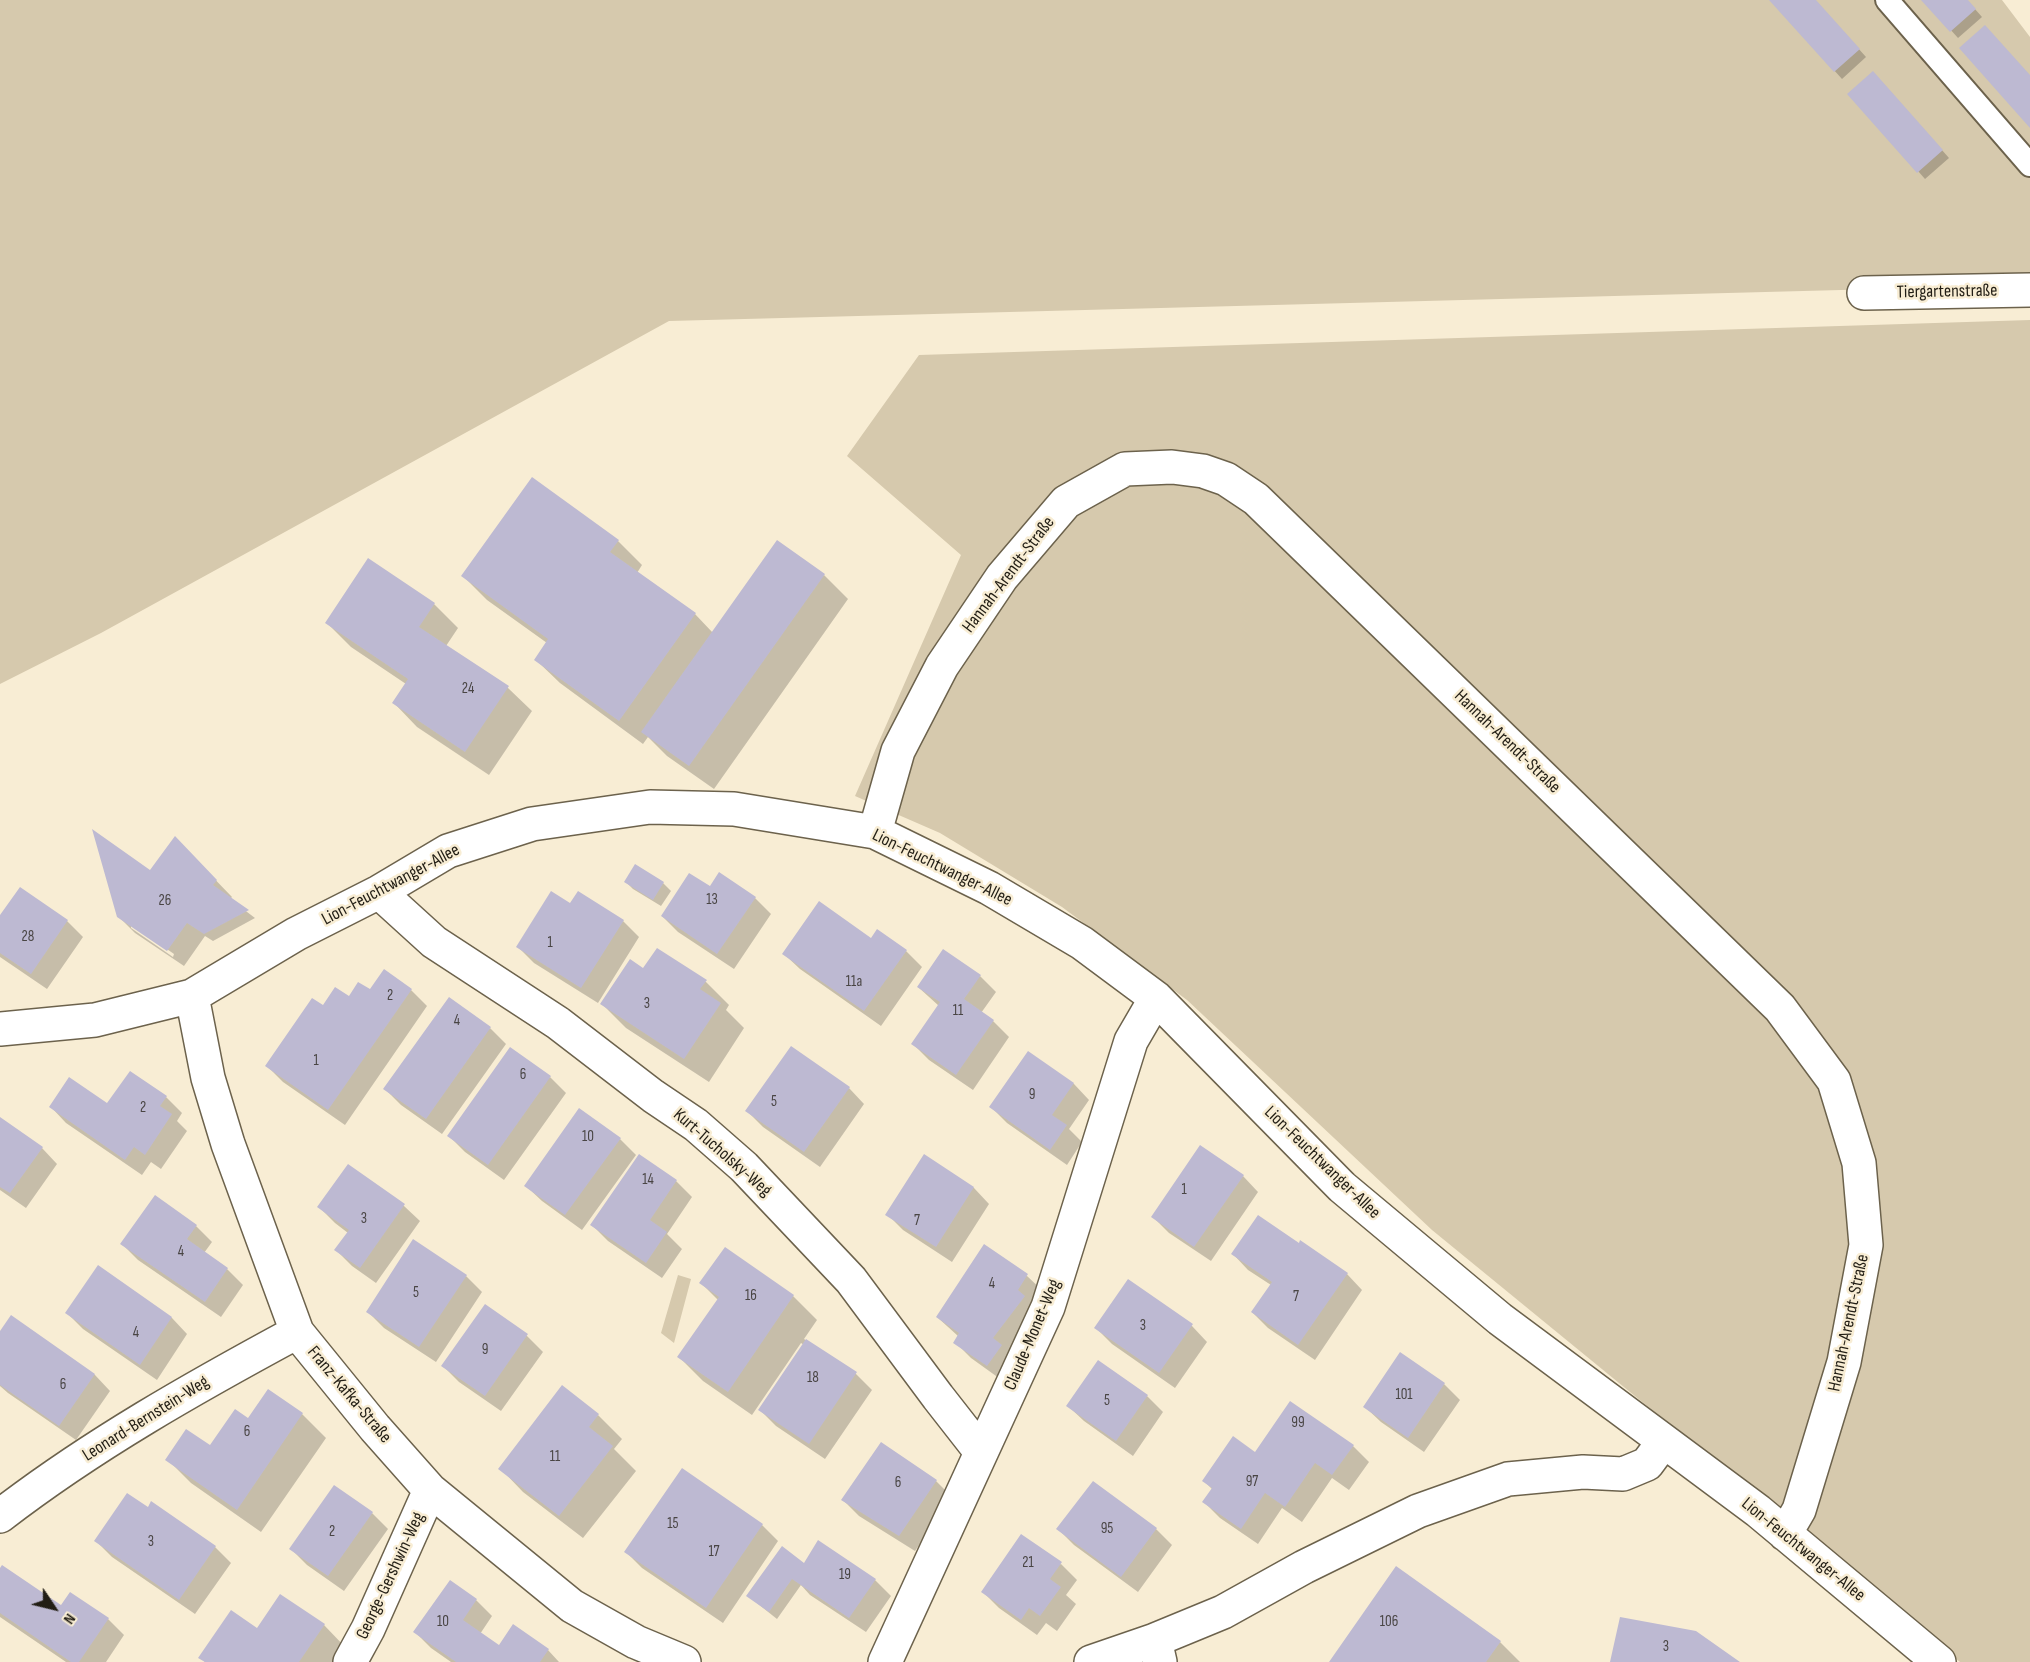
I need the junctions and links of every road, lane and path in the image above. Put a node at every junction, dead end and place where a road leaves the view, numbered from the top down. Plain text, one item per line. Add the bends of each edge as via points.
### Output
1 (1887, 0) edge
2 (2030, 165) edge
3 (2030, 290) edge
4 (1864, 293) dead end
5 (875, 832) junction
6 (379, 892) junction
7 (192, 996) junction
8 (1156, 998) junction
9 (0, 1029) edge
10 (297, 1332) junction
11 (1664, 1441) junction
12 (981, 1452) junction
13 (430, 1490) junction
14 (0, 1516) edge
15 (1785, 1533) junction
16 (1158, 1651) edge
17 (350, 1662) edge
18 (684, 1662) edge
19 (885, 1662) edge
20 (1091, 1662) edge
21 (1939, 1662) edge

1 - 2 lane
3 - 4 street, Tiergartenstraße
5 - 6 street, Lion-Feuchtwanger-Allee via 734,809 650,807 530,816 448,851
5 - 8 street, Lion-Feuchtwanger-Allee via 988,888 1082,943
5 - 15 street, Hannah-Arendt-Straße via 898,751 942,666 1002,578 1066,502 1125,469 1172,467 1226,479 1256,499 1780,1008 1834,1082 1859,1163 1866,1245 1844,1362 1799,1510
6 - 7 street, Lion-Feuchtwanger-Allee via 296,934
6 - 12 street, Kurt-Tucholsky-Weg via 434,942 558,1023 696,1125 744,1167 851,1280
7 - 9 street, Lion-Feuchtwanger-Allee via 95,1020
7 - 10 street, Franz-Kafka-Straße via 208,1078 228,1144
8 - 11 street, Lion-Feuchtwanger-Allee via 1342,1187 1500,1319
8 - 12 street, Claude-Monet-Weg via 1131,1041 1048,1307
10 - 13 street, Franz-Kafka-Straße
10 - 14 street, Leonard-Bernstein-Weg via 193,1388 41,1485
11 - 15 street, Lion-Feuchtwanger-Allee
11 - 16 street via 1647,1464 1623,1474 1583,1472 1508,1479 1418,1511 1304,1567
12 - 19 street, Claude-Monet-Weg
13 - 17 street, George-Gershwin-Weg
13 - 18 street, Franz-Kafka-Straße via 573,1606 636,1642
15 - 21 street, Lion-Feuchtwanger-Allee
16 - 20 street

